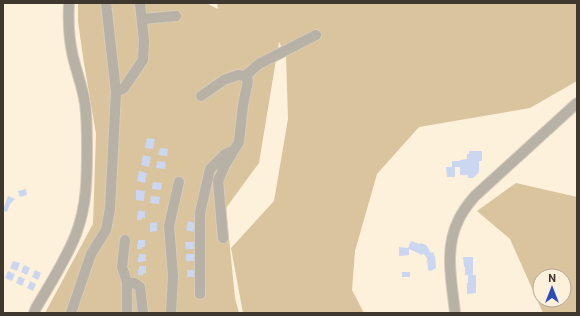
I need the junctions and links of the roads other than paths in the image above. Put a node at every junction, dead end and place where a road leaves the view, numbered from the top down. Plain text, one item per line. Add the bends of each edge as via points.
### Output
1 (69, 3) edge
2 (106, 3) edge
3 (140, 4) dead end
4 (176, 16) dead end
5 (142, 19) junction
6 (316, 35) dead end
7 (245, 76) junction
8 (116, 92) junction
9 (201, 96) dead end
10 (577, 103) edge
11 (233, 152) junction
12 (179, 182) dead end
13 (223, 238) dead end
14 (125, 240) dead end
15 (127, 282) junction
16 (200, 294) dead end
17 (34, 313) edge
18 (71, 313) edge
19 (127, 313) edge
20 (143, 313) edge
21 (171, 313) edge
22 (456, 313) edge

1 - 17 street via 73,55 87,122 86,189 83,212 76,233
2 - 8 street
3 - 5 street
4 - 5 street
5 - 8 street via 143,60 124,88
6 - 7 street via 259,64
7 - 9 street via 238,75 224,80
7 - 11 street via 248,83 239,142
8 - 18 street via 110,209 106,230 91,254
10 - 22 street via 464,209 452,238 450,253
11 - 13 street via 218,181
11 - 16 street via 225,154 210,169 200,212
12 - 21 street via 169,226 173,276
14 - 15 street via 122,267
15 - 19 street
15 - 20 street via 140,287

